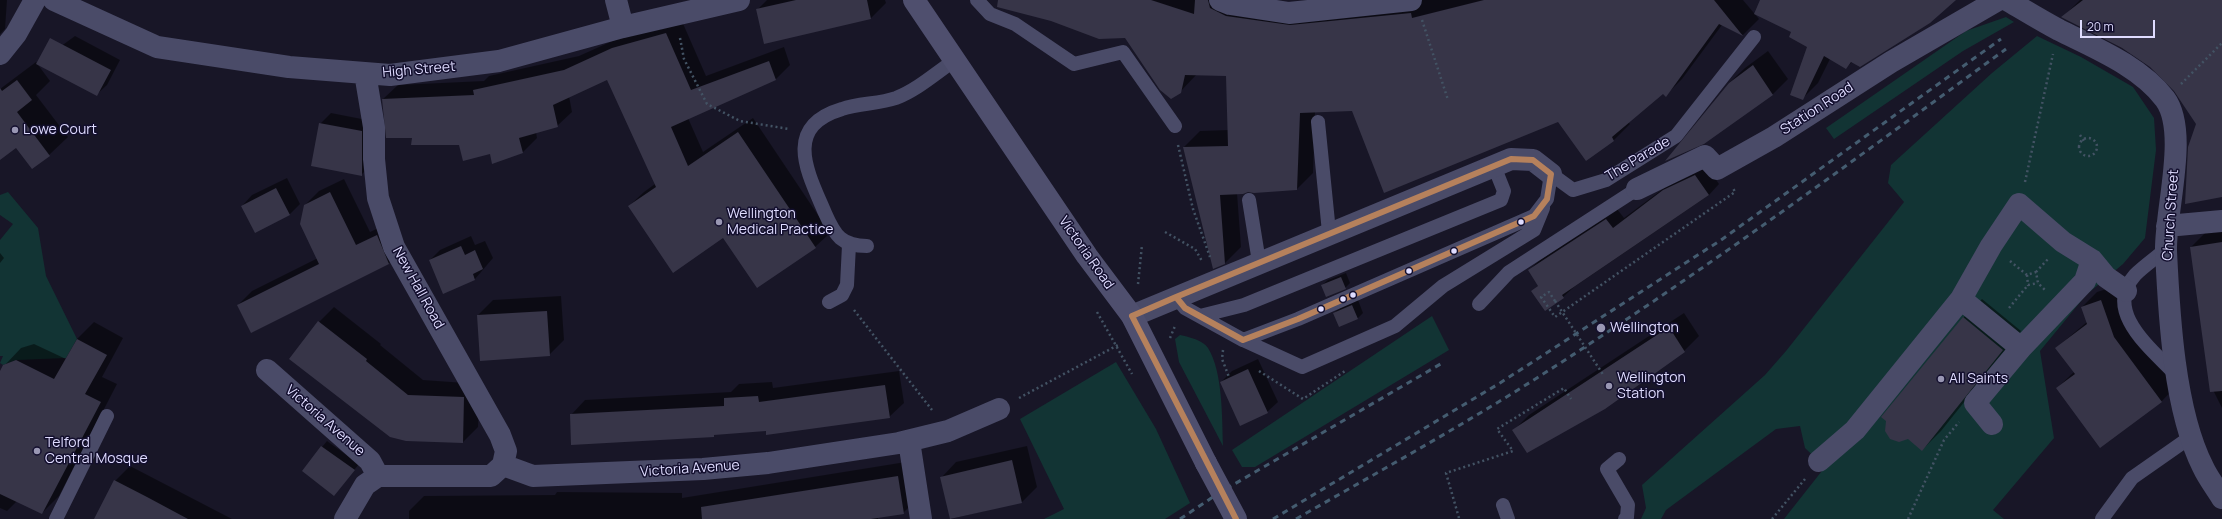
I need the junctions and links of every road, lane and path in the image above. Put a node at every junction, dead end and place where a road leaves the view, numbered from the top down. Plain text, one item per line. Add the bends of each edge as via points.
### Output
1 (35, 0) edge
2 (54, 0) edge
3 (616, 0) edge
4 (739, 0) edge
5 (976, 0) edge
6 (1220, 0) edge
7 (919, 2) edge
8 (2008, 2) edge
9 (1416, 7) edge
10 (676, 14) junction
11 (623, 27) junction
12 (1754, 37) dead end
13 (2222, 43) edge
14 (0, 54) edge
15 (955, 60) junction
16 (2050, 65) dead end
17 (365, 73) junction
18 (2165, 99) junction
19 (1448, 100) dead end
20 (1318, 122) dead end
21 (1175, 126) joint
22 (808, 134) junction
23 (2080, 135) dead end
24 (2084, 141) junction
25 (1494, 166) junction
26 (1551, 174) junction
27 (1731, 185) dead end
28 (1637, 189) joint
29 (1547, 199) junction
30 (1249, 200) dead end
31 (2019, 204) junction
32 (2222, 221) edge
33 (2167, 226) junction
34 (1165, 232) dead end
35 (1330, 232) junction
36 (849, 245) junction
37 (1142, 245) dead end
38 (867, 246) dead end
39 (1991, 246) junction
40 (2166, 250) junction
41 (1211, 258) dead end
42 (2092, 260) junction
43 (1203, 262) dead end
44 (1259, 262) junction
45 (2027, 275) junction
46 (2038, 283) junction
47 (1138, 285) dead end
48 (2126, 291) junction
49 (842, 295) junction
50 (1176, 297) junction
51 (1960, 299) junction
52 (829, 302) dead end
53 (1479, 304) dead end
54 (2062, 306) junction
55 (1132, 316) junction
56 (1200, 316) junction
57 (1243, 340) junction
58 (1223, 348) dead end
59 (2021, 348) junction
60 (267, 370) dead end
61 (2177, 375) junction
62 (1604, 376) dead end
63 (1229, 377) dead end
64 (1571, 399) dead end
65 (1975, 403) junction
66 (999, 409) joint
67 (108, 416) dead end
68 (1992, 424) dead end
69 (948, 431) junction
70 (2192, 436) junction
71 (909, 441) junction
72 (1619, 459) dead end
73 (1819, 461) joint
74 (503, 465) junction
75 (378, 476) junction
76 (2222, 498) edge
77 (1503, 505) dead end
78 (1459, 518) dead end
79 (56, 519) edge
80 (345, 519) edge
81 (920, 519) edge
82 (1236, 519) edge
83 (1508, 519) edge
84 (1625, 519) edge
85 (1772, 519) edge
86 (1908, 519) edge
87 (2102, 519) edge

1 - 14 street via 16,34
2 - 17 street, High Street via 157,47 289,66
3 - 11 street
4 - 10 street, High Street
5 - 21 lane via 990,14 1015,24 1074,64 1124,52
6 - 9 street via 1289,13
7 - 15 street, Victoria Road
8 - 18 street, Church Street via 2139,75
8 - 28 street, Station Road via 1892,62 1774,137 1717,169 1705,156
9 - 19 path
10 - 11 street, High Street
10 - 22 path via 684,59 707,104 740,122 778,126
11 - 17 street, High Street via 499,61 390,75
12 - 26 lane, The Parade via 1676,136 1606,180 1573,190
13 - 18 path
15 - 22 lane via 911,91 895,98 842,109 821,117
15 - 55 street, Victoria Road via 1087,256
16 - 31 path
17 - 74 street, New Hall Road via 374,127 378,198 394,247 500,435 506,451
18 - 33 street, Church Street via 2176,125
20 - 35 lane
21 - 41 path via 1193,210
22 - 36 lane via 804,150 805,167 838,236
23 - 24 path
24 - 24 path via 2080,148 2082,153 2087,156 2095,153 2097,145 2094,140
25 - 26 street, The Parade via 1512,159 1533,160
25 - 35 street, The Parade
25 - 56 lane via 1504,191 1501,200 1244,305
26 - 29 lane
27 - 62 path, bridge via 1735,192 1555,317 1541,297 1549,292 1555,301
28 - 53 lane via 1509,272
29 - 57 lane via 1534,216 1298,319
29 - 57 lane via 1534,230 1443,286 1395,326 1302,367
30 - 44 lane
31 - 39 street
31 - 42 street via 2062,242
32 - 33 street
33 - 40 street, Church Street
34 - 43 path via 1194,249
35 - 44 street, The Parade
36 - 38 lane
36 - 49 lane via 847,285
37 - 47 path
39 - 45 path
39 - 51 street
40 - 48 lane via 2135,276
40 - 61 street, Church Street
42 - 48 street via 2106,277
42 - 54 street via 2085,281
44 - 50 street, The Parade
45 - 46 path via 2028,285
45 - 46 path via 2036,272
46 - 54 path
48 - 61 lane via 2124,308 2130,326
49 - 52 lane
49 - 69 path
50 - 55 street, The Parade
50 - 56 lane via 1185,308
51 - 59 street
51 - 73 street via 1855,430
54 - 59 street
55 - 66 path via 1118,346
55 - 82 street, Victoria Road, bridge
56 - 57 lane
58 - 63 path via 1222,359
59 - 65 street
60 - 75 street, Victoria Avenue via 370,461
61 - 70 street, Church Street via 2183,410
64 - 78 path via 1564,388 1497,429 1514,451 1446,473
65 - 68 street
65 - 86 path via 1944,440
66 - 69 street, Victoria Avenue
67 - 79 lane
69 - 71 street, Victoria Avenue
70 - 76 street, Church Street via 2203,467
70 - 87 lane via 2132,478
71 - 74 street, Victoria Avenue via 768,463 702,469 533,476
71 - 81 street
72 - 84 lane via 1607,469 1628,505
73 - 85 path
74 - 75 street via 491,476
75 - 80 street via 365,485
77 - 83 lane

